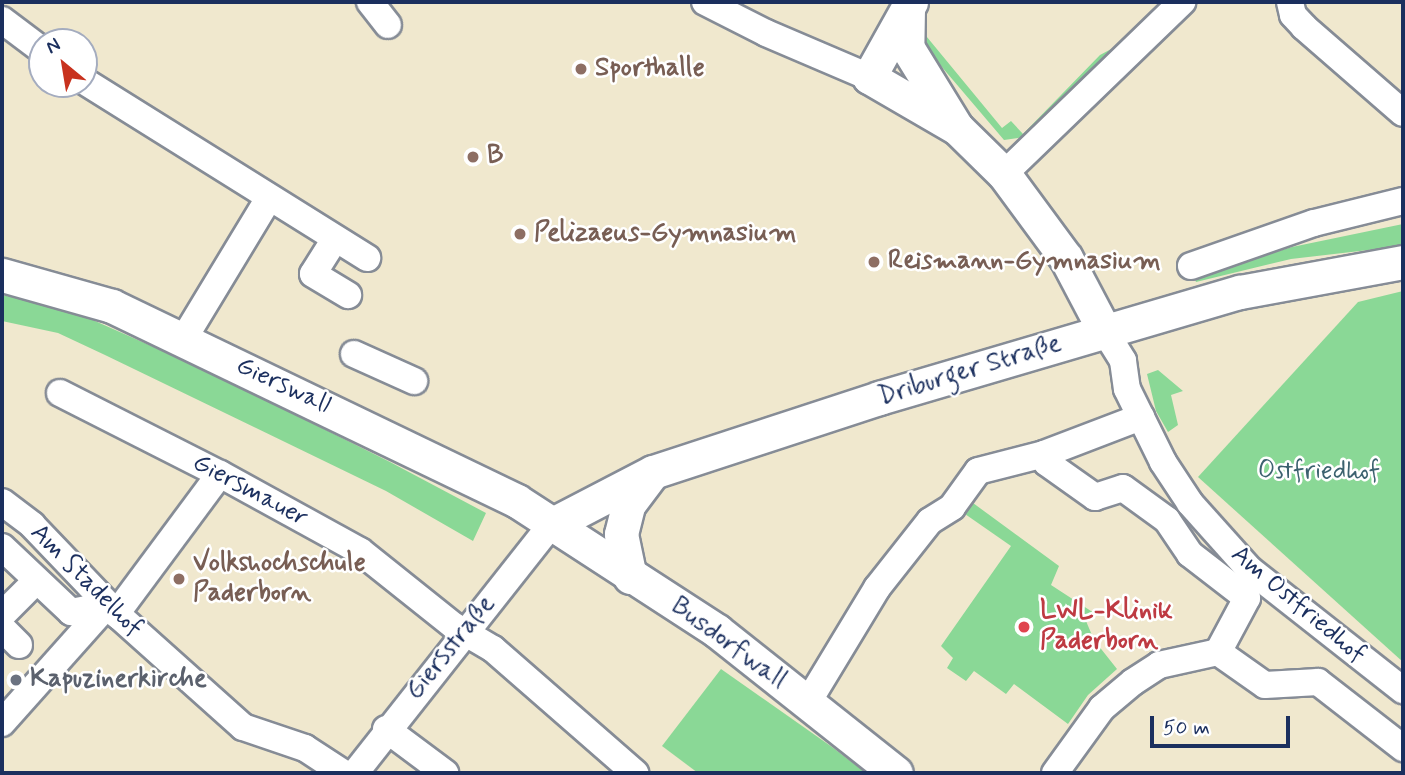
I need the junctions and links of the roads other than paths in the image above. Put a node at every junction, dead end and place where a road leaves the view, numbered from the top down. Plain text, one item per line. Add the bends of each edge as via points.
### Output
1 (370, 2) edge
2 (705, 2) edge
3 (1182, 2) edge
4 (1290, 2) edge
5 (910, 5) edge
6 (2, 20) edge
7 (387, 25) dead end
8 (28, 40) edge
9 (869, 77) junction
10 (98, 90) edge
11 (1403, 113) edge
12 (957, 128) junction
13 (1004, 174) junction
14 (269, 198) junction
15 (1403, 201) edge
16 (326, 233) junction
17 (367, 258) dead end
18 (1403, 262) edge
19 (1191, 266) dead end
20 (2, 275) edge
21 (348, 295) dead end
22 (1104, 330) junction
23 (183, 340) junction
24 (354, 354) dead end
25 (414, 381) dead end
26 (60, 393) dead end
27 (1141, 417) junction
28 (1044, 454) junction
29 (653, 472) junction
30 (220, 474) junction
31 (2, 502) edge
32 (551, 525) junction
33 (2, 547) edge
34 (630, 577) junction
35 (37, 580) junction
36 (112, 609) junction
37 (2, 615) edge
38 (464, 632) junction
39 (1218, 652) junction
40 (1403, 690) edge
41 (808, 702) junction
42 (2, 723) edge
43 (386, 729) junction
44 (1403, 748) edge
45 (1058, 769) edge
46 (343, 773) edge
47 (355, 773) edge
48 (445, 773) edge
49 (635, 773) edge
50 (896, 773) edge

1 - 7 street
2 - 9 street
3 - 13 street
4 - 11 street via 1293,15 1304,27
5 - 9 main road
5 - 12 main road via 907,47
6 - 8 street
9 - 12 main road
10 - 14 street
12 - 13 main road
13 - 22 main road via 1066,258
14 - 16 street
14 - 23 street
15 - 19 street via 1314,223
16 - 17 street
16 - 21 street via 313,274
18 - 22 main road, Driburger Straße via 1288,281
20 - 23 main road, Gierswall via 112,306
22 - 27 street, Am Ostfriedhof via 1123,361 1127,389
22 - 29 main road, Driburger Straße
23 - 32 main road, Gierswall via 517,501
24 - 25 street
26 - 30 street, Giersmauer
27 - 28 street
27 - 40 street, Am Ostfriedhof via 1190,503 1242,563
28 - 39 street via 1047,463 1095,497 1123,488 1167,520 1190,554 1247,598
28 - 41 street via 978,471 952,507 930,521 871,597 826,679
29 - 32 main road, Driburger Straße
29 - 34 main road via 628,505 621,534
30 - 36 street
30 - 38 street, Giersmauer via 360,551
31 - 36 street, Am Stadelhof via 32,525
32 - 34 main road, Busdorfwall
32 - 38 street, Giersstraße
33 - 35 street
34 - 41 main road, Busdorfwall via 717,631
35 - 36 street via 71,612
35 - 37 street
36 - 42 street
36 - 46 street, Am Stadelhof via 243,727 306,748
38 - 43 street, Giersstraße
38 - 49 street, Giersmauer via 493,649
39 - 44 street via 1265,685 1318,682
39 - 45 street via 1159,665 1133,682 1102,708
41 - 50 main road, Busdorfwall
43 - 47 street, Giersstraße
43 - 48 street

